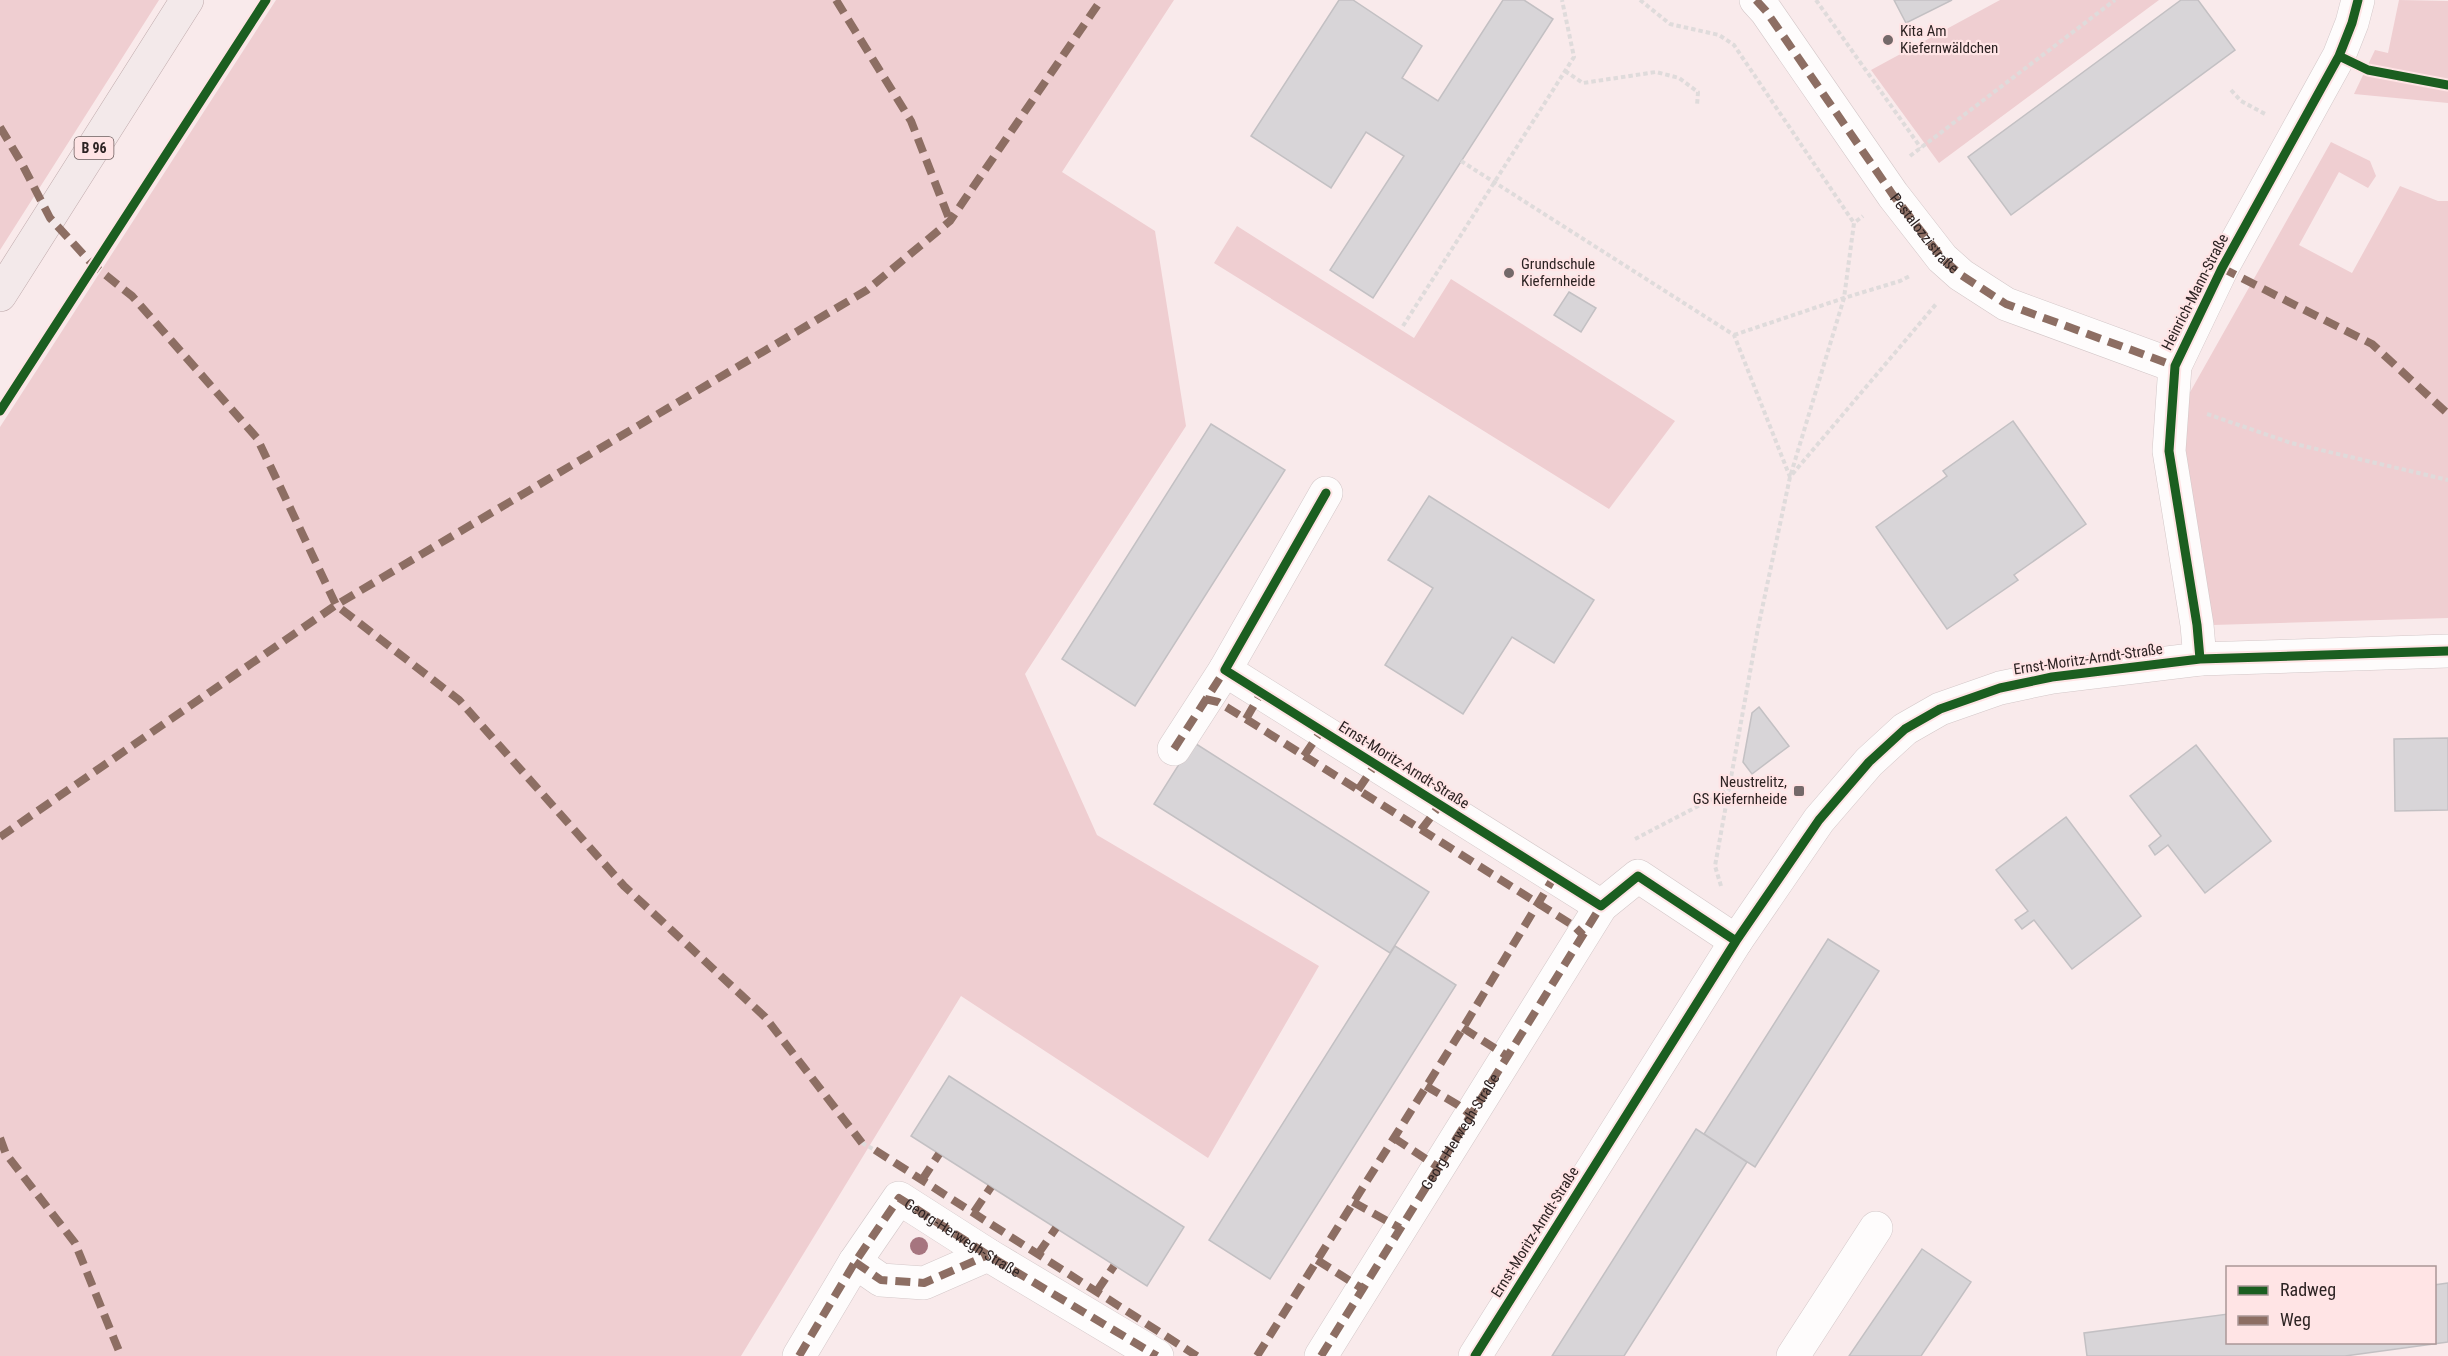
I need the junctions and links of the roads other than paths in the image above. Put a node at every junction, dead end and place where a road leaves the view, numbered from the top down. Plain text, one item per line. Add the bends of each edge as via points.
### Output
1 (187, 0) edge
2 (1756, 0) edge
3 (2358, 0) edge
4 (0, 296) edge
5 (2175, 366) junction
6 (1326, 493) dead end
7 (2448, 651) edge
8 (2200, 659) junction
9 (1225, 670) junction
10 (1174, 748) dead end
11 (1600, 906) junction
12 (1736, 940) junction
13 (1876, 1228) dead end
14 (988, 1255) junction
15 (855, 1262) junction
16 (799, 1356) edge
17 (1157, 1356) edge
18 (1321, 1356) edge
19 (1475, 1356) edge
20 (1792, 1356) edge

1 - 4 main road, B 96
2 - 5 street, Pestalozzistraße via 1887,187 1951,266 2006,304
3 - 5 street, Heinrich-Mann-Straße via 2338,56 2222,268
5 - 8 street, Heinrich-Mann-Straße via 2169,452
6 - 9 street
7 - 8 street, Ernst-Moritz-Arndt-Straße
8 - 12 street, Ernst-Moritz-Arndt-Straße via 2052,677 2000,688 1940,709 1905,729 1869,762 1819,820
9 - 10 street
9 - 11 street, Ernst-Moritz-Arndt-Straße
11 - 12 street via 1638,876
11 - 18 street, Georg-Herwegh-Straße
12 - 19 street, Ernst-Moritz-Arndt-Straße
13 - 20 street
14 - 15 street via 924,1283 881,1280
14 - 15 street, Georg-Herwegh-Straße via 899,1198
14 - 17 street, Georg-Herwegh-Straße
15 - 16 street, Georg-Herwegh-Straße

